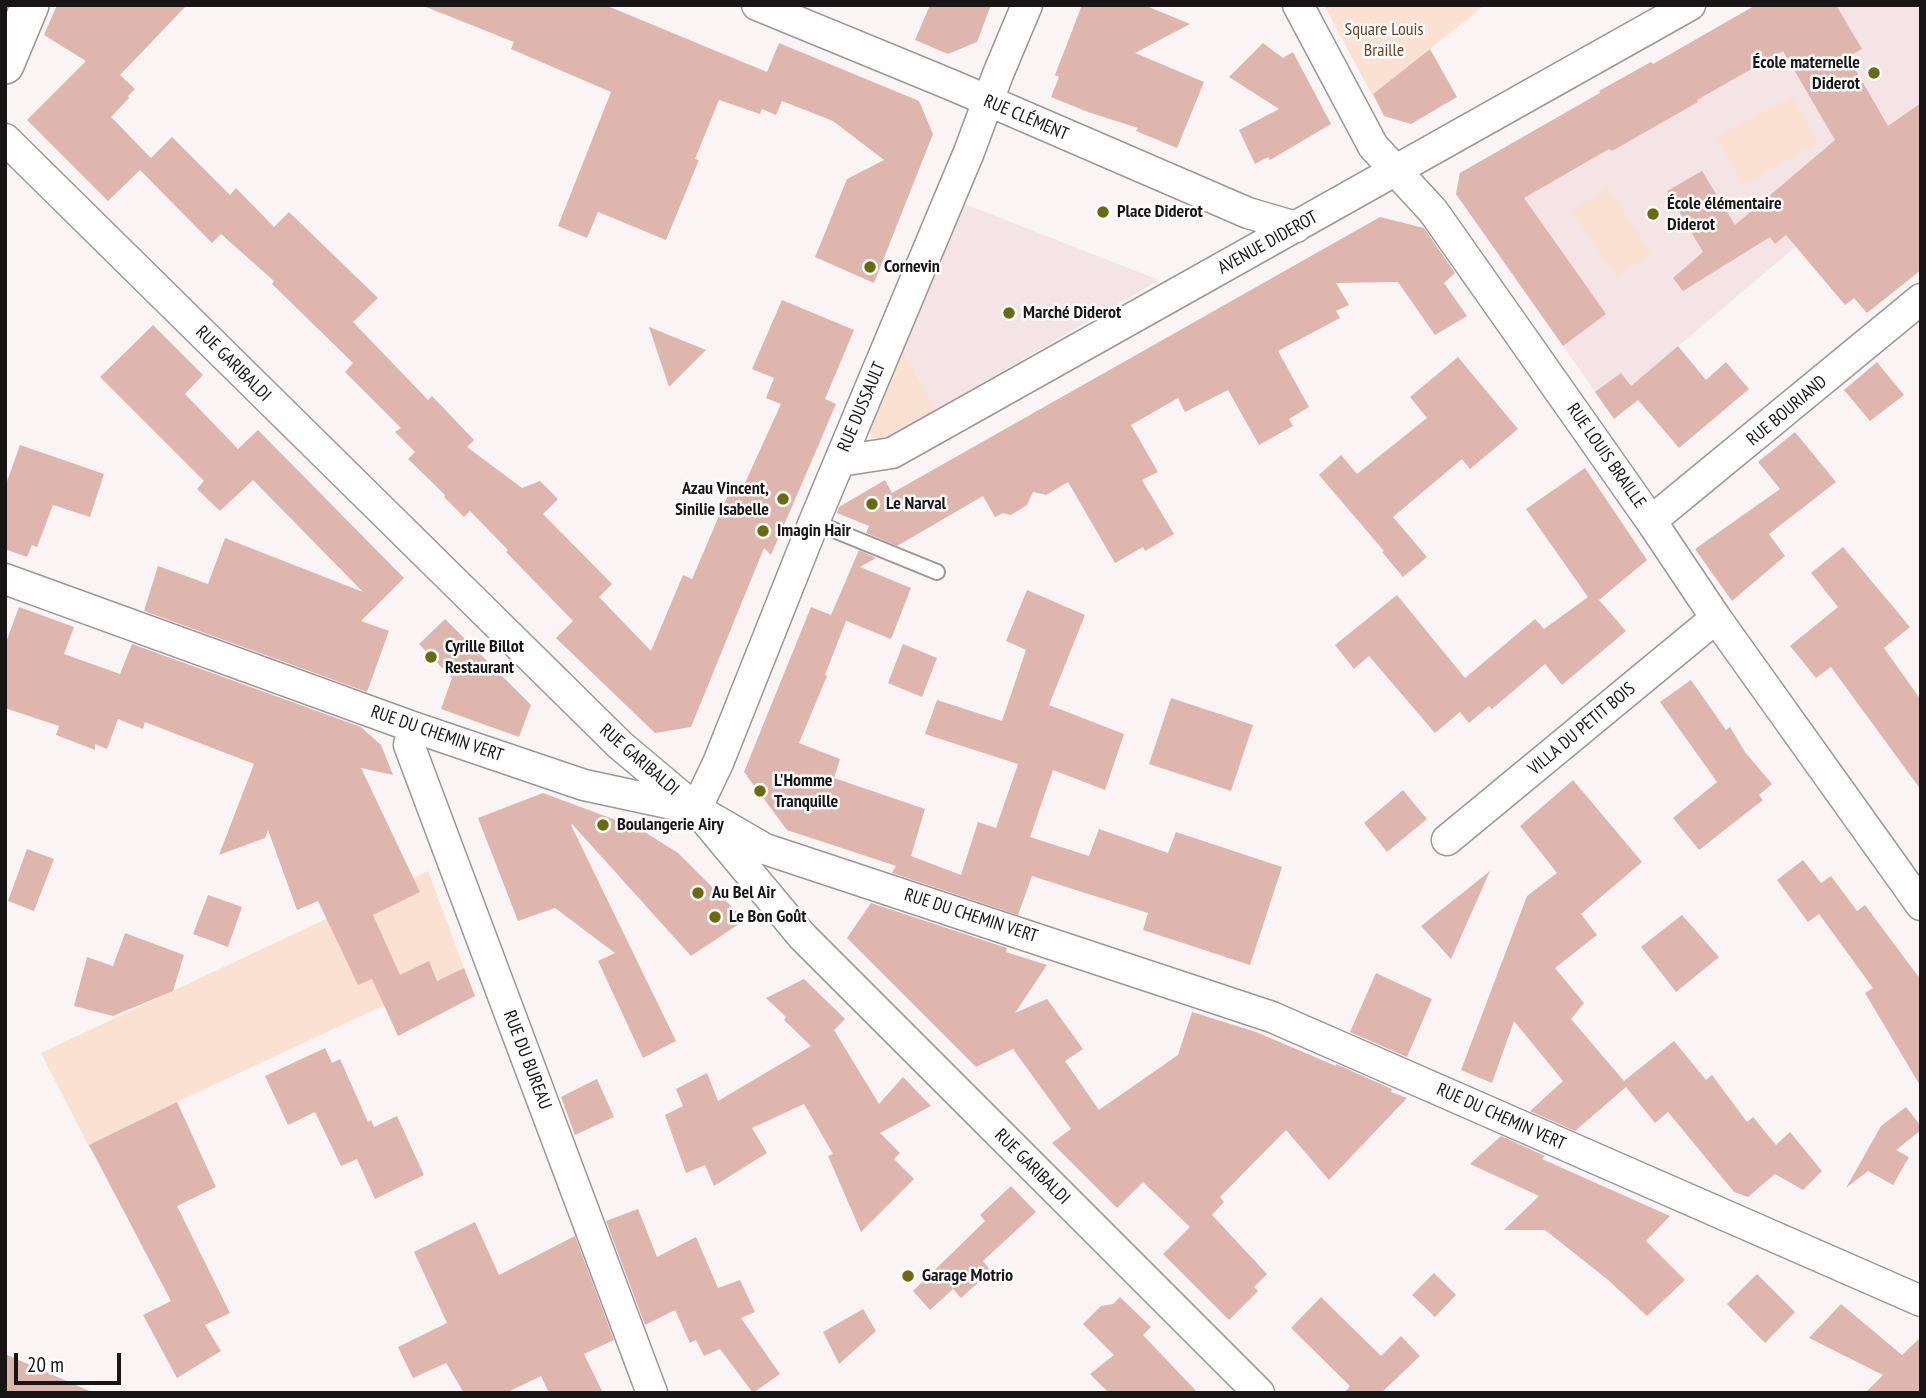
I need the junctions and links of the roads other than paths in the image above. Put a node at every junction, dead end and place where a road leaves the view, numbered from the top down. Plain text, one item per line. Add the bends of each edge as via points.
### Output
1 (30, 5) edge
2 (757, 5) edge
3 (1027, 5) edge
4 (1298, 5) edge
5 (1671, 10) edge
6 (5, 65) edge
7 (988, 102) junction
8 (5, 139) edge
9 (1395, 170) junction
10 (1296, 227) junction
11 (1921, 299) edge
12 (840, 461) junction
13 (814, 522) junction
14 (1651, 522) junction
15 (937, 572) dead end
16 (5, 579) edge
17 (1716, 618) junction
18 (413, 727) junction
19 (696, 809) junction
20 (1447, 840) dead end
21 (1921, 905) edge
22 (1921, 1301) edge
23 (652, 1393) edge
24 (1259, 1393) edge

1 - 6 street
2 - 7 street, RUE CLÉMENT
3 - 7 street, RUE DUSSAULT
4 - 9 street, RUE LOUIS BRAILLE via 1373,146
5 - 9 street, AVENUE DIDEROT
7 - 10 street, RUE CLÉMENT via 1248,213
7 - 12 street, RUE DUSSAULT
8 - 19 street, RUE GARIBALDI via 620,745
9 - 10 street, AVENUE DIDEROT
9 - 14 street, RUE LOUIS BRAILLE via 1433,211
10 - 12 street, AVENUE DIDEROT via 892,453
11 - 14 street, RUE BOURIAND
12 - 13 street, RUE DUSSAULT
13 - 15 lane
13 - 19 street, RUE DUSSAULT
14 - 17 street, RUE LOUIS BRAILLE
16 - 18 street, RUE DU CHEMIN VERT
17 - 20 street, VILLA DU PETIT BOIS
17 - 21 street, RUE LOUIS BRAILLE
18 - 19 street, RUE DU CHEMIN VERT via 584,785
18 - 23 street, RUE DU BUREAU via 409,745
19 - 22 street, RUE DU CHEMIN VERT via 765,849 1272,1017
19 - 24 street, RUE GARIBALDI via 802,936

